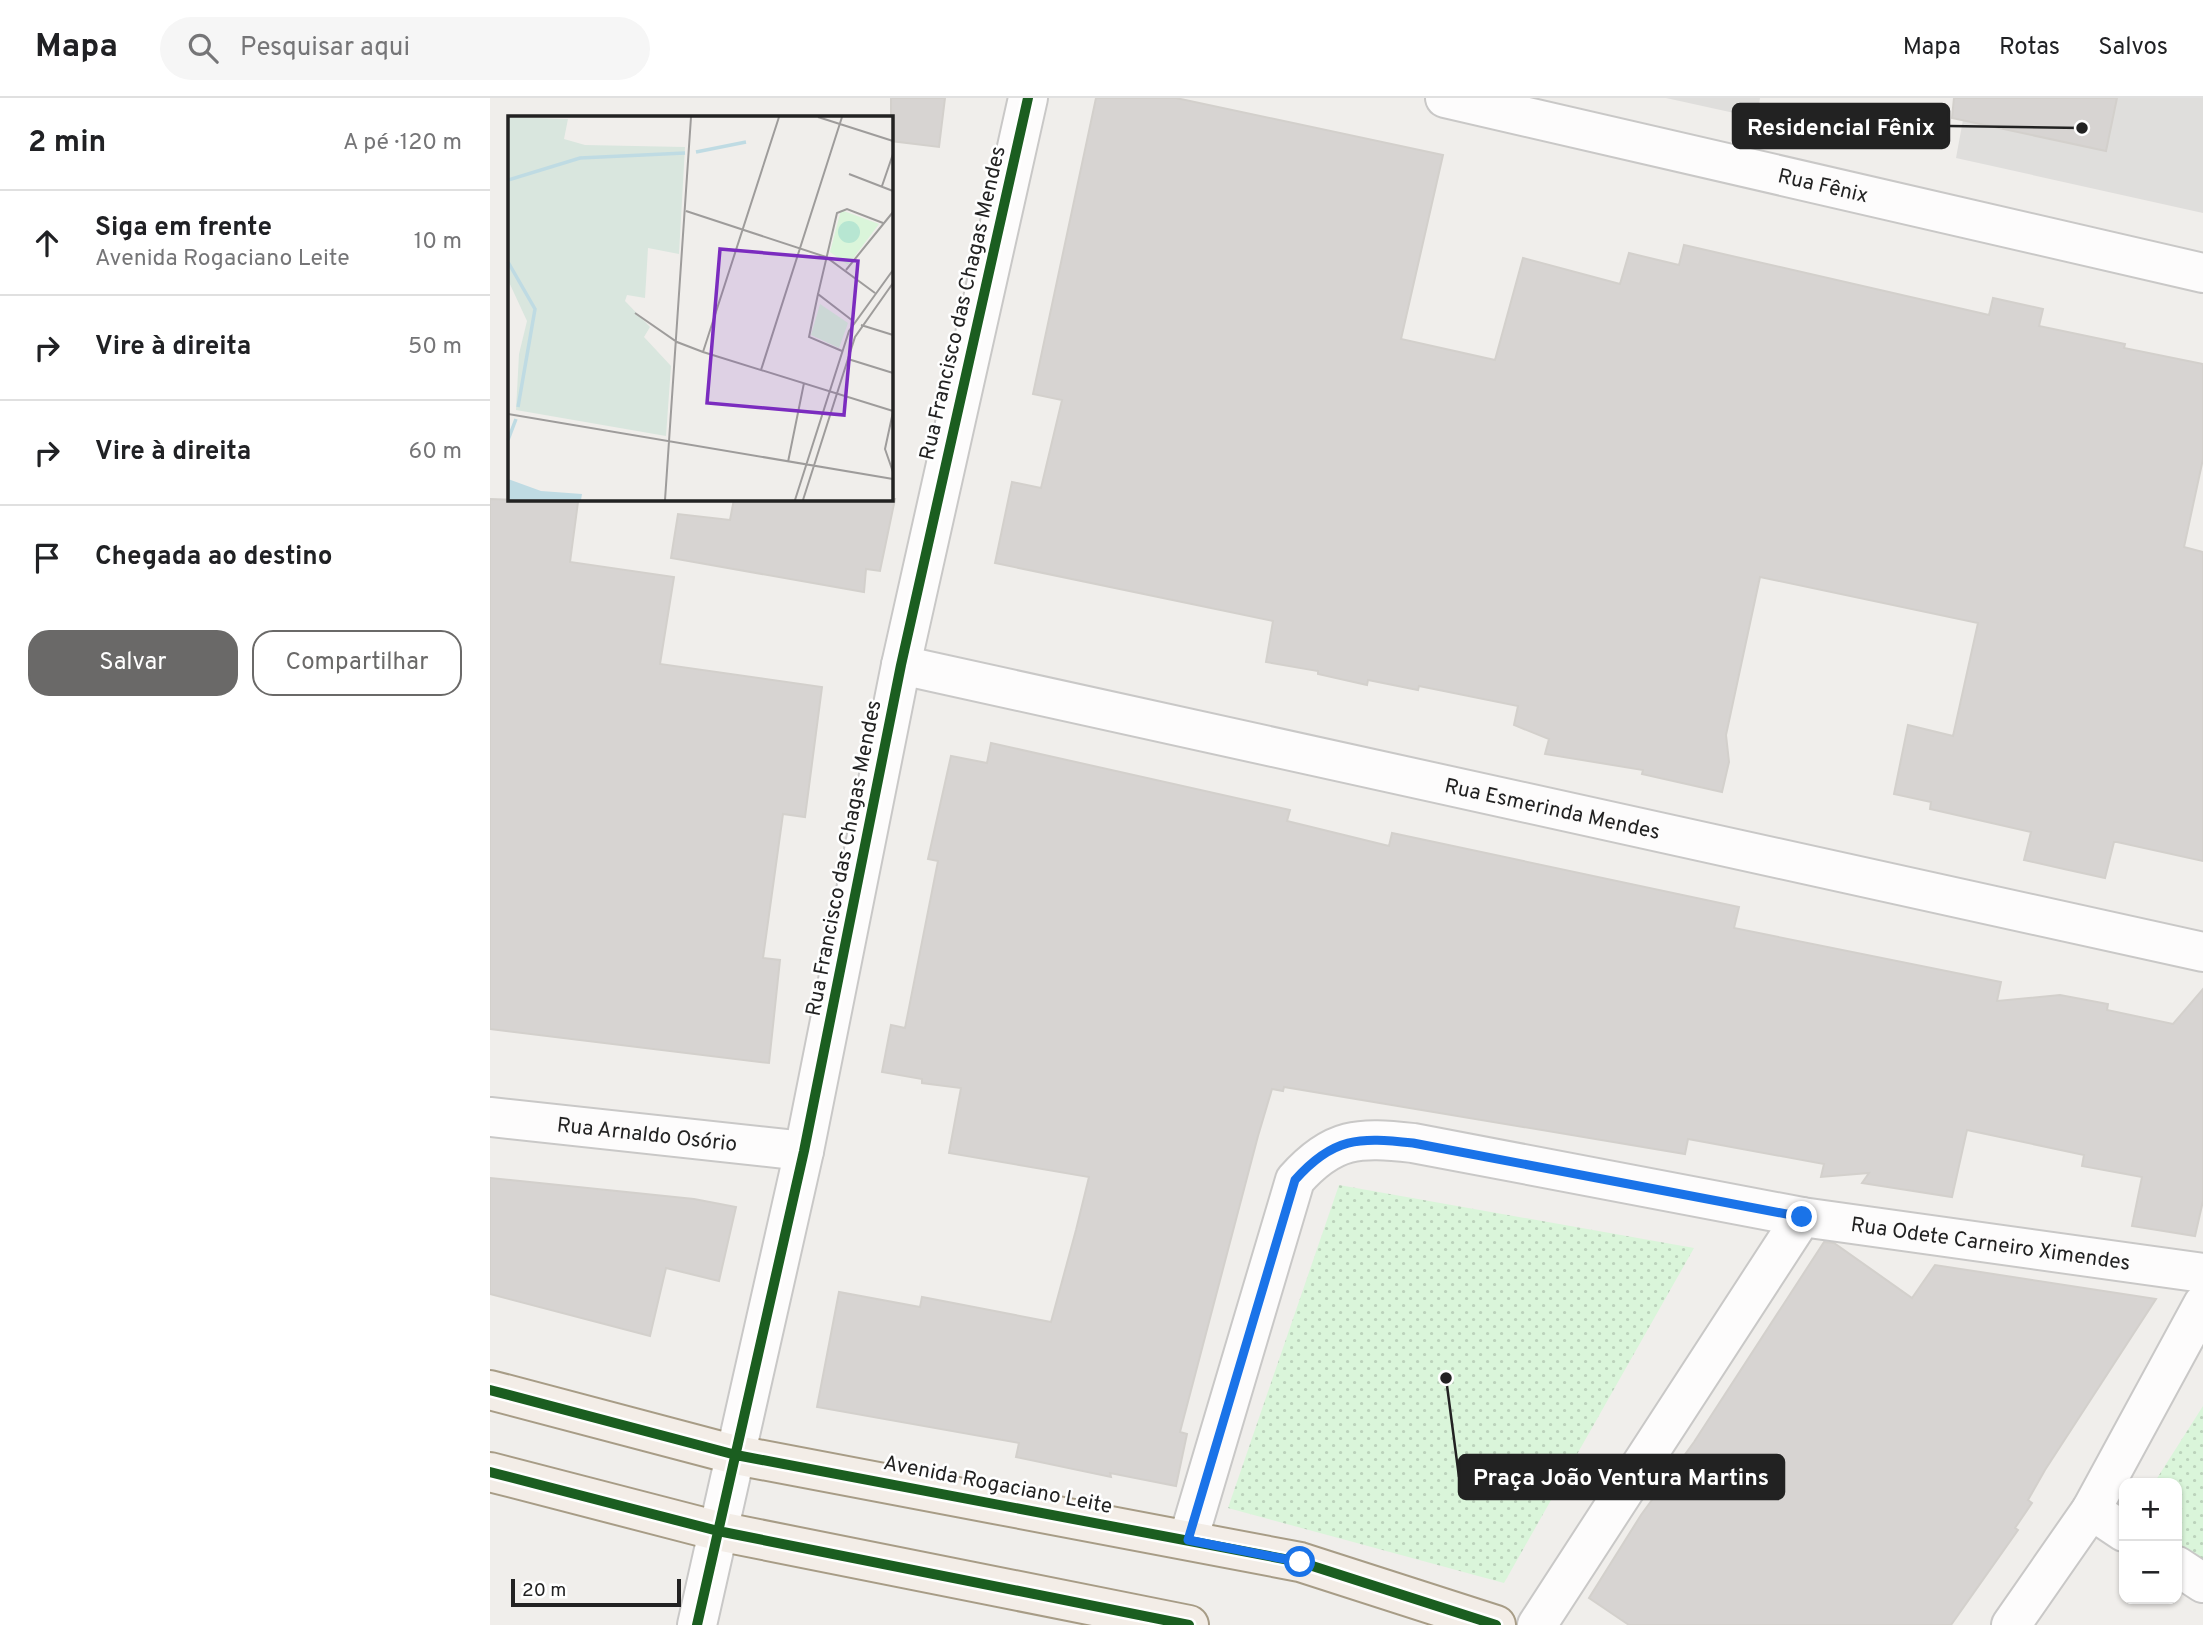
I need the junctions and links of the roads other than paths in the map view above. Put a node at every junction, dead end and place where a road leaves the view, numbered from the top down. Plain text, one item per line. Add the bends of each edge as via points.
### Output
1 (1028, 98) edge
2 (1445, 98) edge
3 (2203, 273) edge
4 (901, 665) junction
5 (2203, 952) edge
6 (490, 1117) edge
7 (804, 1151) junction
8 (1802, 1217) junction
9 (2203, 1273) edge
10 (2203, 1304) edge
11 (490, 1390) edge
12 (736, 1455) junction
13 (490, 1472) edge
14 (2091, 1510) junction
15 (2119, 1529) edge
16 (718, 1531) junction
17 (1188, 1540) junction
18 (2182, 1569) edge
19 (2203, 1583) edge
20 (1109, 1617) edge
21 (697, 1625) edge
22 (1189, 1625) edge
23 (1496, 1625) edge
24 (1537, 1625) edge
25 (2011, 1625) edge

1 - 4 street, Rua Francisco das Chagas Mendes
2 - 3 street, Rua Fênix
4 - 5 street, Rua Esmerinda Mendes
4 - 7 street, Rua Francisco das Chagas Mendes
6 - 7 street, Rua Arnaldo Osório
7 - 12 street, Rua Francisco das Chagas Mendes
8 - 9 street, Rua Odete Carneiro Ximendes
8 - 17 street, Rua Odete Carneiro Ximendes via 1401,1142 1366,1138 1314,1159 1295,1180
8 - 24 street
10 - 14 street
11 - 12 main road, Avenida Rogaciano Leite
12 - 16 street, Rua Francisco das Chagas Mendes
12 - 17 main road, Avenida Rogaciano Leite
13 - 16 main road
14 - 15 street
14 - 25 street
16 - 20 main road
16 - 21 street, Rua Francisco das Chagas Mendes
17 - 23 main road, Avenida Rogaciano Leite via 1340,1573
18 - 19 street
20 - 22 main road

